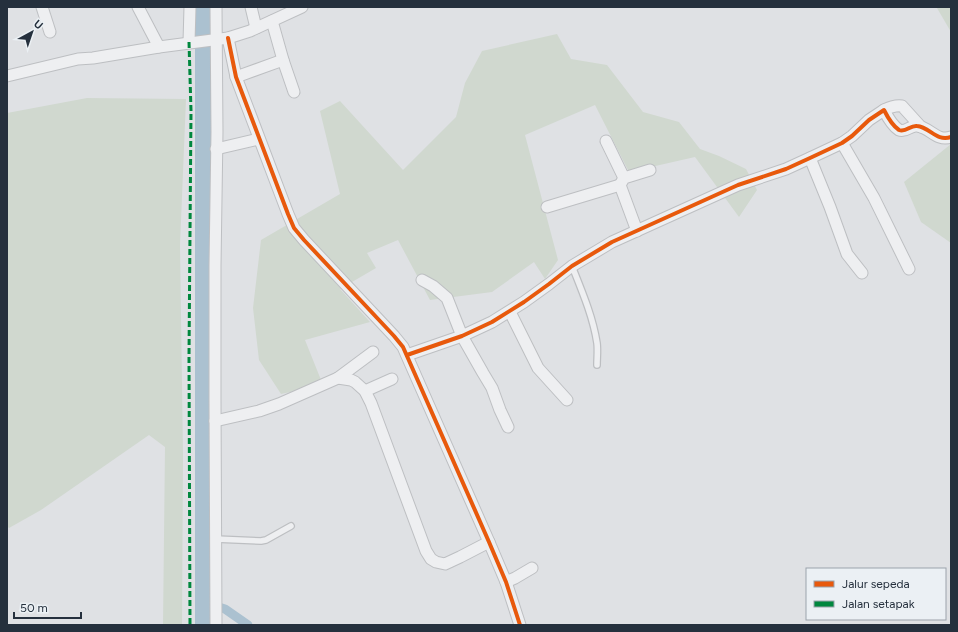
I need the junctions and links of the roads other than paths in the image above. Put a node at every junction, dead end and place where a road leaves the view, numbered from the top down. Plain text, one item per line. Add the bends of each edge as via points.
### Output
1 (42, 7) edge
2 (138, 7) edge
3 (190, 7) edge
4 (216, 7) edge
5 (251, 7) edge
6 (302, 7) edge
7 (272, 21) junction
8 (256, 28) junction
9 (50, 32) dead end
10 (218, 40) junction
11 (191, 42) junction
12 (159, 46) junction
13 (283, 60) junction
14 (7, 76) edge
15 (236, 77) junction
16 (294, 92) dead end
17 (884, 110) junction
18 (921, 127) junction
19 (951, 137) edge
20 (259, 139) junction
21 (606, 141) dead end
22 (842, 143) junction
23 (216, 149) junction
24 (810, 158) junction
25 (650, 170) dead end
26 (622, 182) junction
27 (547, 207) dead end
28 (636, 231) junction
29 (572, 266) junction
30 (909, 269) dead end
31 (862, 274) dead end
32 (422, 280) dead end
33 (510, 312) junction
34 (462, 336) junction
35 (373, 352) dead end
36 (407, 355) junction
37 (596, 365) dead end
38 (338, 378) junction
39 (392, 379) dead end
40 (365, 391) junction
41 (568, 400) dead end
42 (215, 421) junction
43 (508, 427) dead end
44 (291, 526) dead end
45 (215, 540) junction
46 (489, 542) junction
47 (532, 568) dead end
48 (506, 582) junction
49 (216, 625) edge
50 (520, 625) edge

1 - 9 street
2 - 12 street
3 - 11 street
4 - 10 street
5 - 8 street
6 - 7 street
7 - 8 street
7 - 13 street
8 - 10 street
10 - 11 street
10 - 15 street
10 - 23 street
11 - 12 street
12 - 14 street via 78,59
13 - 15 street
13 - 16 street
15 - 20 street
17 - 18 street via 902,106
17 - 18 street via 900,130 904,131 913,126
17 - 22 street
18 - 19 street via 939,137
20 - 23 street
20 - 36 street via 294,228 394,336
21 - 26 street
22 - 24 street
22 - 30 street via 874,198
23 - 42 street
24 - 28 street via 738,185
24 - 31 street via 847,254
25 - 26 street
26 - 27 street
26 - 28 street
28 - 29 street
29 - 33 street
29 - 37 lane via 597,344
32 - 34 street via 447,298
33 - 34 street
33 - 41 street via 538,368
34 - 36 street
34 - 43 street via 492,388
35 - 38 street
36 - 46 street
38 - 40 street via 351,380
38 - 42 street via 279,404
39 - 40 street
40 - 46 street via 431,559 445,564
42 - 45 street
44 - 45 lane via 261,541
45 - 49 street
46 - 48 street
47 - 48 street
48 - 50 street

